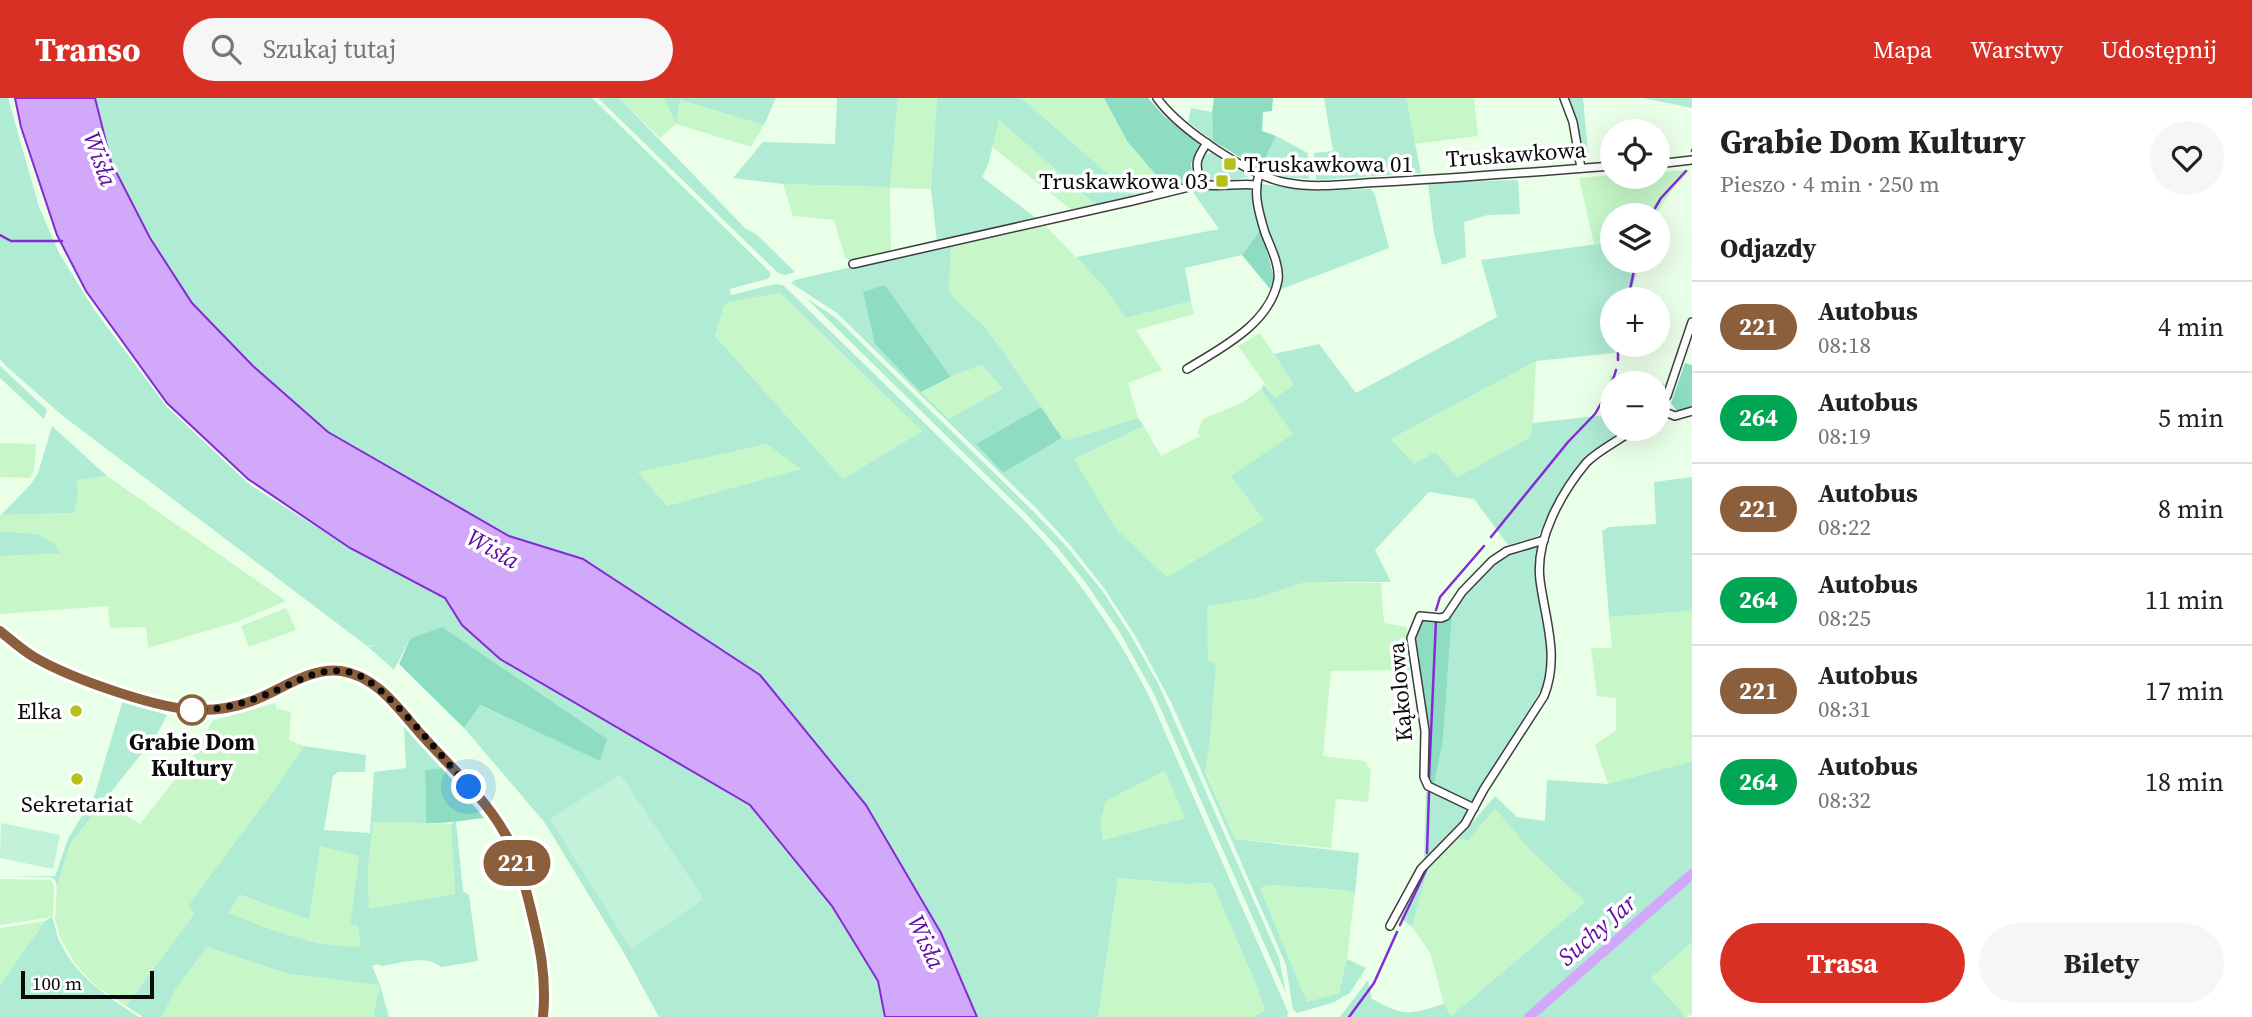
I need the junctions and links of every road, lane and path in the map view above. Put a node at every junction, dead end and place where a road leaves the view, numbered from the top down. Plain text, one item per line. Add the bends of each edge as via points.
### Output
1 (1157, 98) edge
2 (1564, 98) edge
3 (1208, 143) junction
4 (1692, 160) edge
5 (1670, 163) edge
6 (1600, 167) edge
7 (1581, 168) junction
8 (1259, 174) junction
9 (1201, 184) junction
10 (1256, 185) junction
11 (853, 264) dead end
12 (1692, 322) edge
13 (1187, 369) dead end
14 (1670, 387) edge
15 (1692, 411) edge
16 (1670, 414) edge
17 (1617, 441) edge
18 (1544, 540) junction
19 (0, 631) edge
20 (1474, 808) junction
21 (1390, 926) dead end
22 (543, 1017) edge

1 - 3 street, Truskawkowa via 1165,110
2 - 7 street
3 - 8 street, Truskawkowa
3 - 9 street via 1195,166
4 - 5 street
6 - 7 street, Truskawkowa
7 - 8 street, Truskawkowa via 1309,185
8 - 10 street
9 - 10 street
9 - 11 street
10 - 13 street via 1256,201 1277,267 1278,279 1268,306 1248,328
12 - 14 street
15 - 16 street
17 - 18 street via 1588,461 1565,492
18 - 20 street via 1540,579 1552,658 1550,680
18 - 20 street, Kąkolowa via 1507,551 1492,561 1446,615 1420,616 1411,638 1425,731 1427,786
19 - 22 street via 55,667 137,697 186,709 250,702 328,671 355,674 371,682 505,833 540,946 545,977
20 - 21 street via 1465,824 1421,869

